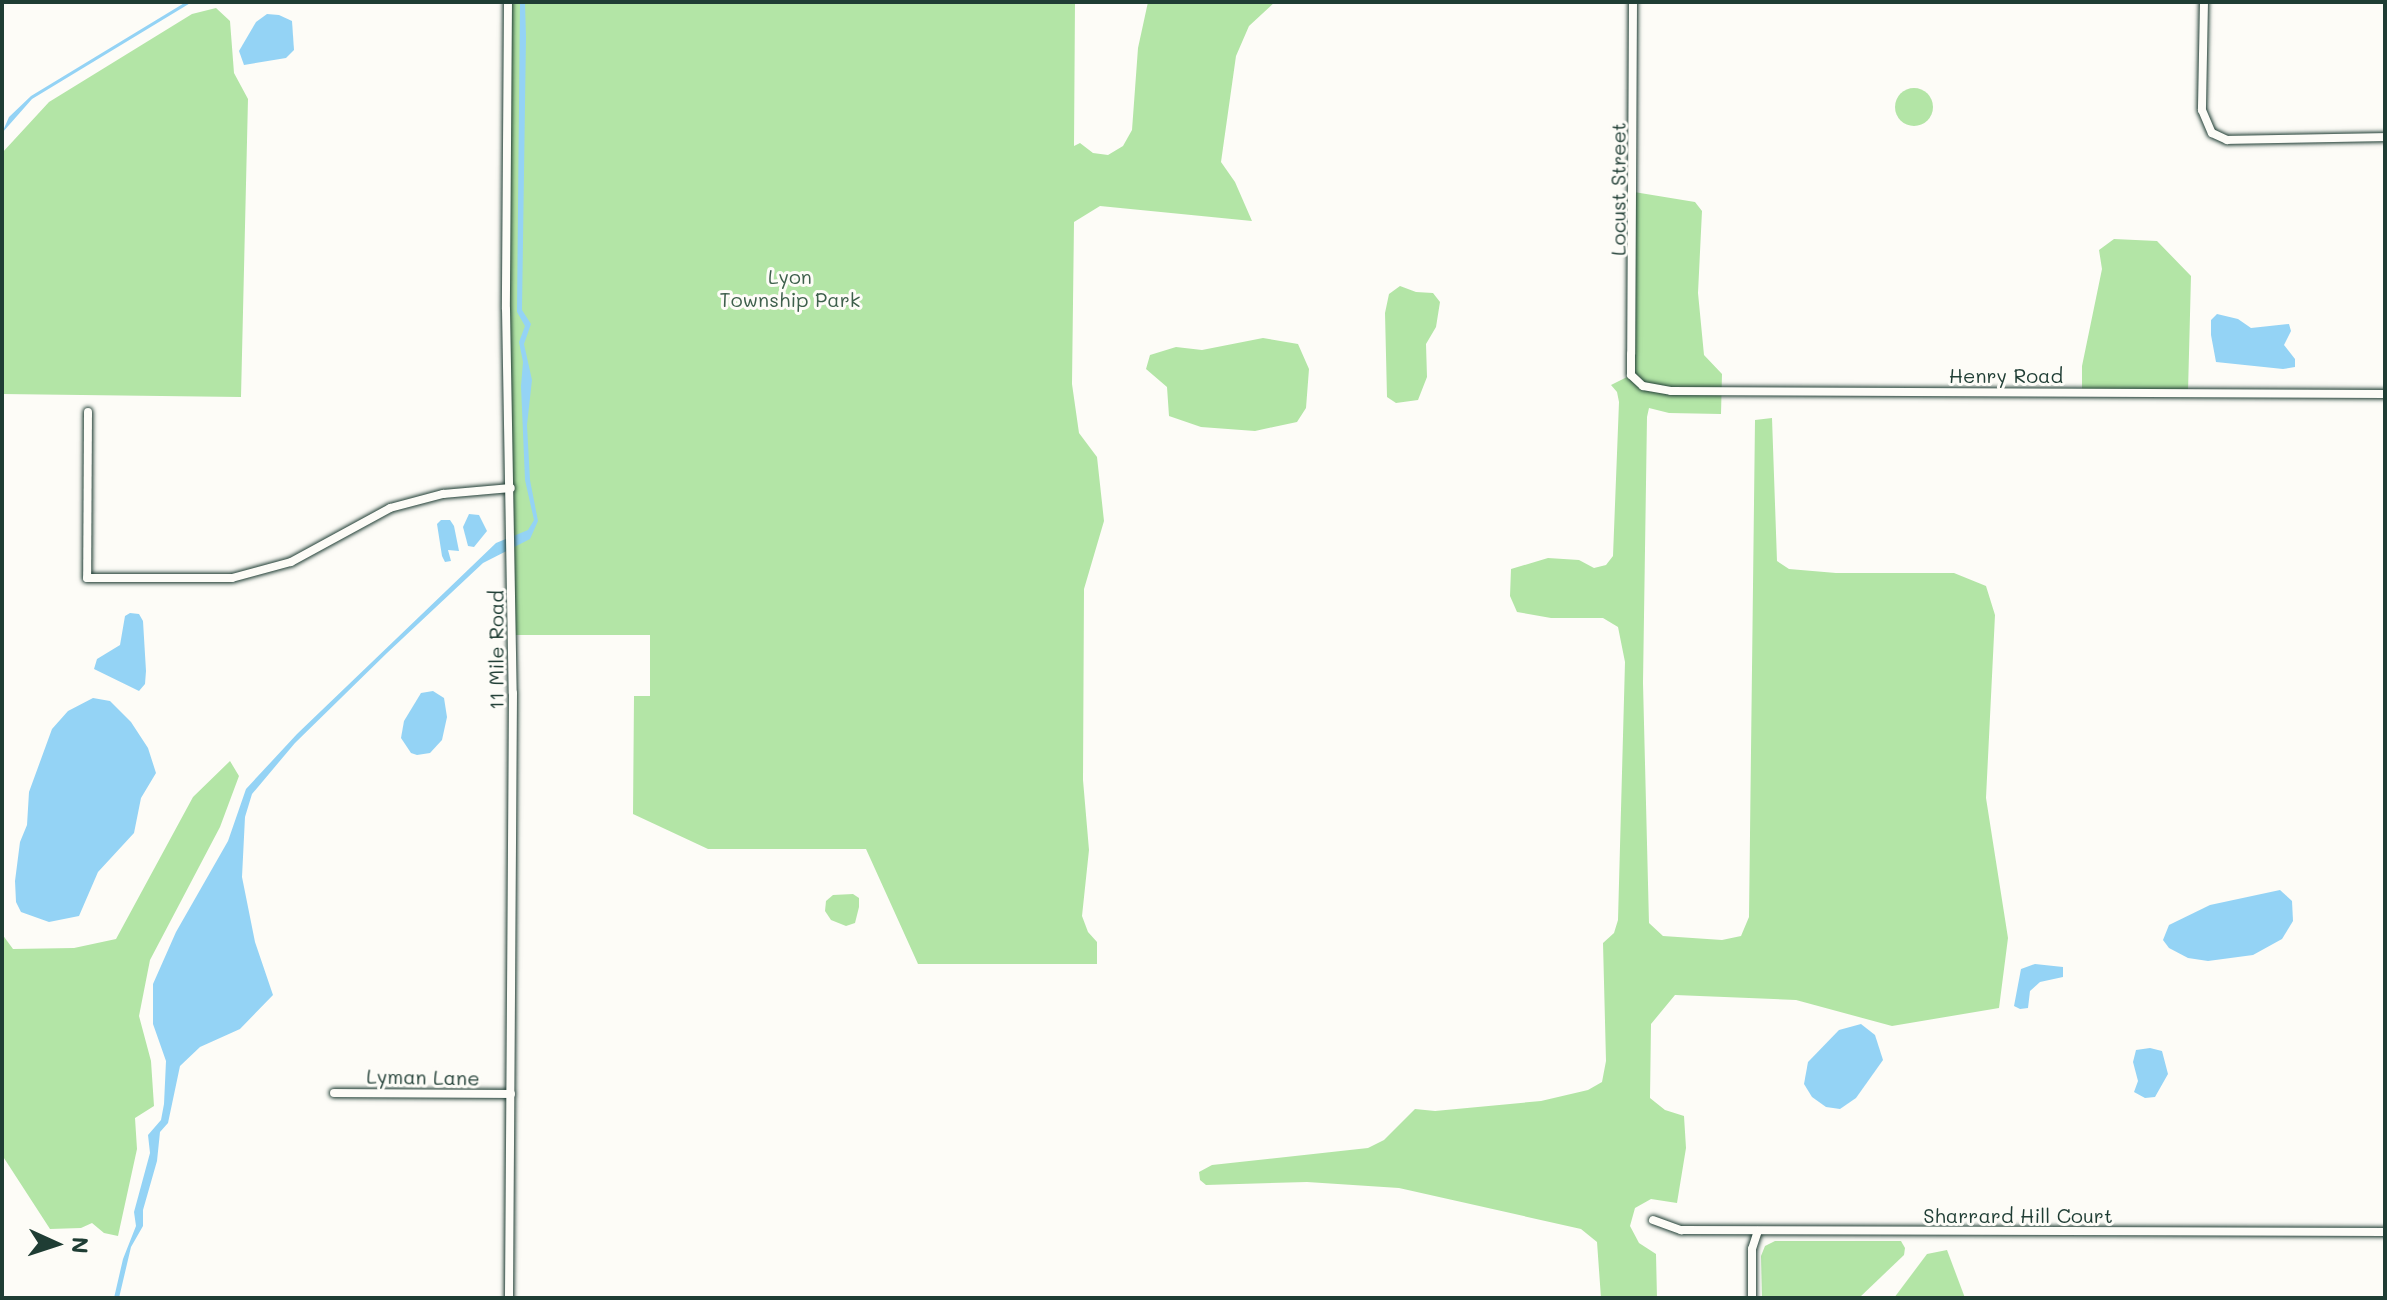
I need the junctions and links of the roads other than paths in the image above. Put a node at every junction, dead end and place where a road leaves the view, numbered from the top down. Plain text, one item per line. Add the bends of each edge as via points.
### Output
1 (508, 2) edge
2 (1633, 2) edge
3 (2204, 2) edge
4 (2385, 137) edge
5 (1631, 375) joint
6 (2385, 394) edge
7 (88, 412) dead end
8 (511, 488) junction
9 (334, 1093) dead end
10 (511, 1094) junction
11 (1653, 1220) dead end
12 (1758, 1231) junction
13 (2385, 1232) edge
14 (509, 1298) edge
15 (1752, 1298) edge

1 - 8 street, 11 Mile Road
2 - 5 street, Locust Street
3 - 4 street via 2202,110 2212,133 2227,140
5 - 6 street, Henry Road via 1643,386 1671,391
7 - 8 street via 87,578 232,578 291,562 390,508 443,494
8 - 10 street, 11 Mile Road
9 - 10 street, Lyman Lane
10 - 14 street, 11 Mile Road
11 - 12 street, Sharrard Hill Court via 1681,1230
12 - 13 street, Sharrard Hill Court
12 - 15 street via 1752,1249

